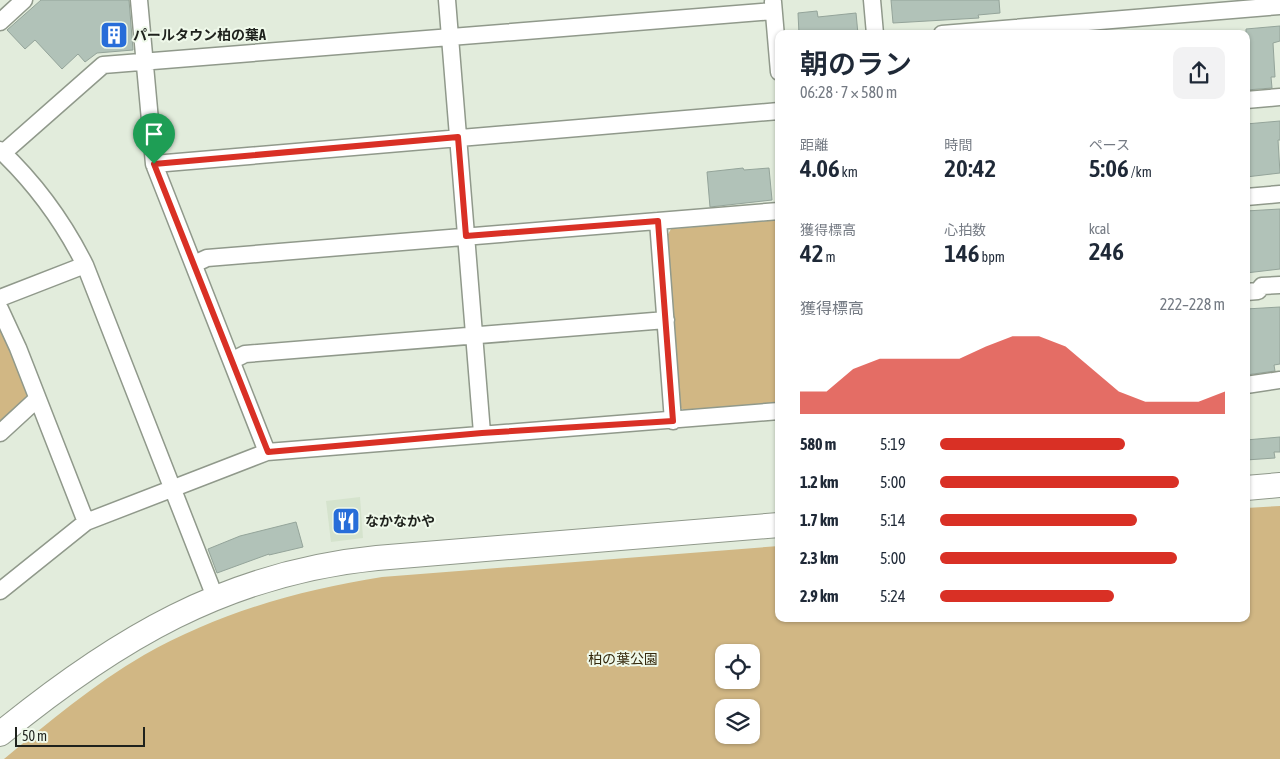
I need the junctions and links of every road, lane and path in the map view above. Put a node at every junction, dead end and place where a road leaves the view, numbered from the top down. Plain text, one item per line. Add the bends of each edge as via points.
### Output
1 (24, 0) edge
2 (139, 0) edge
3 (447, 0) edge
4 (872, 0) edge
5 (773, 6) edge
6 (1280, 6) edge
7 (0, 22) edge
8 (775, 30) edge
9 (875, 30) edge
10 (990, 30) edge
11 (450, 37) junction
12 (144, 61) junction
13 (1280, 98) edge
14 (1250, 100) edge
15 (775, 111) edge
16 (458, 137) junction
17 (2, 152) edge
18 (154, 164) junction
19 (1280, 194) edge
20 (1250, 197) edge
21 (775, 211) edge
22 (658, 221) junction
23 (466, 236) junction
24 (194, 264) junction
25 (85, 265) junction
26 (1280, 285) edge
27 (1250, 292) edge
28 (0, 298) edge
29 (0, 309) edge
30 (666, 320) junction
31 (474, 335) junction
32 (233, 360) junction
33 (1280, 380) edge
34 (1250, 384) edge
35 (38, 399) junction
36 (775, 411) edge
37 (673, 421) junction
38 (0, 433) edge
39 (482, 433) junction
40 (268, 452) junction
41 (1280, 485) edge
42 (1250, 488) edge
43 (171, 489) junction
44 (86, 522) junction
45 (775, 525) edge
46 (0, 591) edge
47 (215, 597) junction
48 (0, 734) edge

1 - 7 street
2 - 12 street
3 - 11 street
4 - 9 street
5 - 8 street
5 - 11 street
6 - 10 street
11 - 12 street
11 - 16 street
12 - 17 street via 103,65
12 - 18 street
13 - 14 street
15 - 16 street
16 - 18 street
16 - 23 street
17 - 25 street via 38,189 67,229
18 - 24 street
19 - 20 street
21 - 22 street
22 - 23 street
22 - 30 street
23 - 24 street via 207,258
23 - 31 street
24 - 32 street
25 - 28 street
25 - 43 street
26 - 27 street via 1262,286 1258,291
29 - 35 street
30 - 31 street
30 - 37 street
31 - 32 street via 245,354
31 - 39 street
32 - 40 street
33 - 34 street
35 - 38 street
35 - 44 street
36 - 37 street
37 - 39 street
39 - 40 street
40 - 43 street
41 - 42 street
43 - 44 street
43 - 47 street
44 - 46 street
45 - 47 street via 342,562 264,580
47 - 48 street via 108,653 49,694

